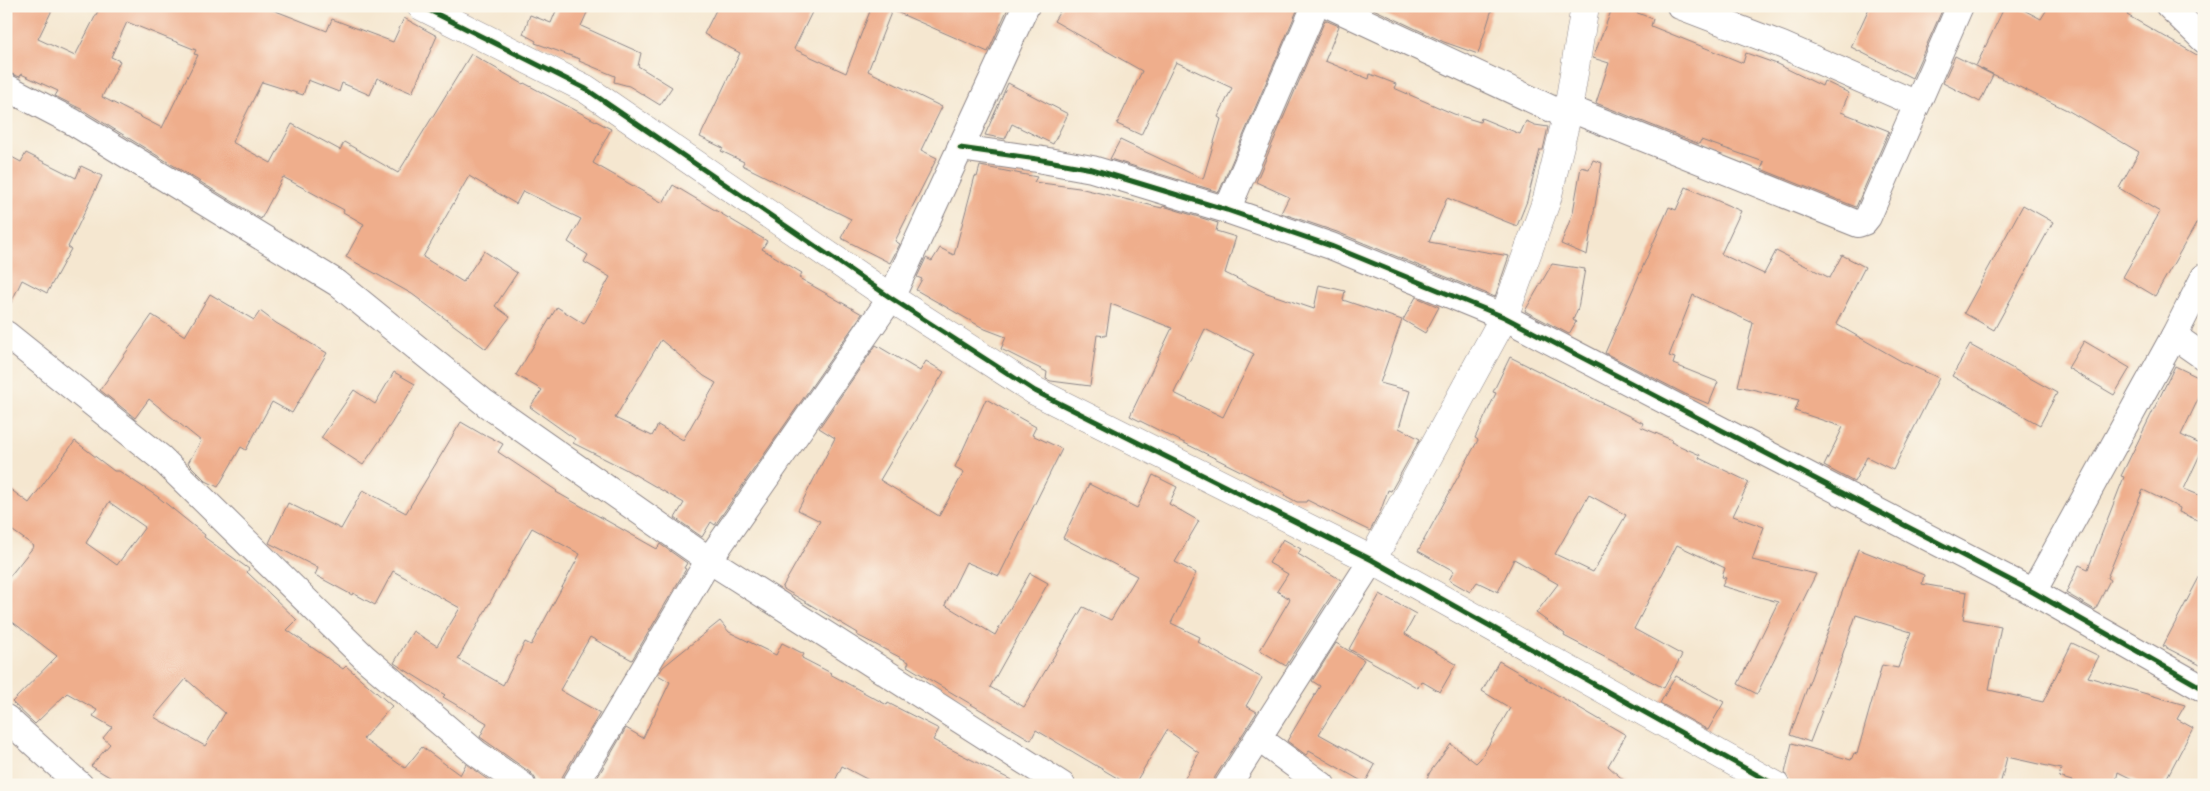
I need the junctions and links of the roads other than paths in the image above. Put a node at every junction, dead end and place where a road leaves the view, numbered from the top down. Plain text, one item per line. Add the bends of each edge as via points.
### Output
1 (421, 6) edge
2 (1026, 6) edge
3 (1314, 6) edge
4 (1331, 6) edge
5 (1585, 6) edge
6 (1680, 6) edge
7 (1960, 6) edge
8 (2169, 6) edge
9 (2204, 40) edge
10 (6, 87) edge
11 (1918, 104) junction
12 (1567, 112) junction
13 (960, 148) junction
14 (1228, 210) junction
15 (2204, 276) edge
16 (891, 298) junction
17 (1504, 317) junction
18 (6, 334) edge
19 (2174, 336) junction
20 (2204, 357) edge
21 (709, 560) junction
22 (1372, 560) junction
23 (2034, 592) junction
24 (2204, 689) edge
25 (6, 718) edge
26 (1258, 738) junction
27 (80, 785) edge
28 (522, 785) edge
29 (575, 785) edge
30 (1062, 785) edge
31 (1228, 785) edge
32 (1322, 785) edge
33 (1775, 785) edge

1 - 16 street via 586,89
2 - 13 street
3 - 14 street
4 - 12 street
5 - 12 street
6 - 11 street via 1782,45
7 - 11 street
8 - 9 street
10 - 21 street via 73,122 337,283 485,403
11 - 12 street via 1868,217 1858,224
12 - 17 street via 1547,199
13 - 14 street via 1092,169
13 - 16 street
14 - 17 street via 1331,246
15 - 19 street
16 - 21 street
16 - 22 street via 1036,391
17 - 22 street
17 - 23 street
18 - 28 street via 161,458 365,658 476,753
19 - 20 street
19 - 23 street
21 - 29 street
21 - 30 street
22 - 26 street
22 - 33 street
23 - 24 street
25 - 27 street
26 - 31 street
26 - 32 street

